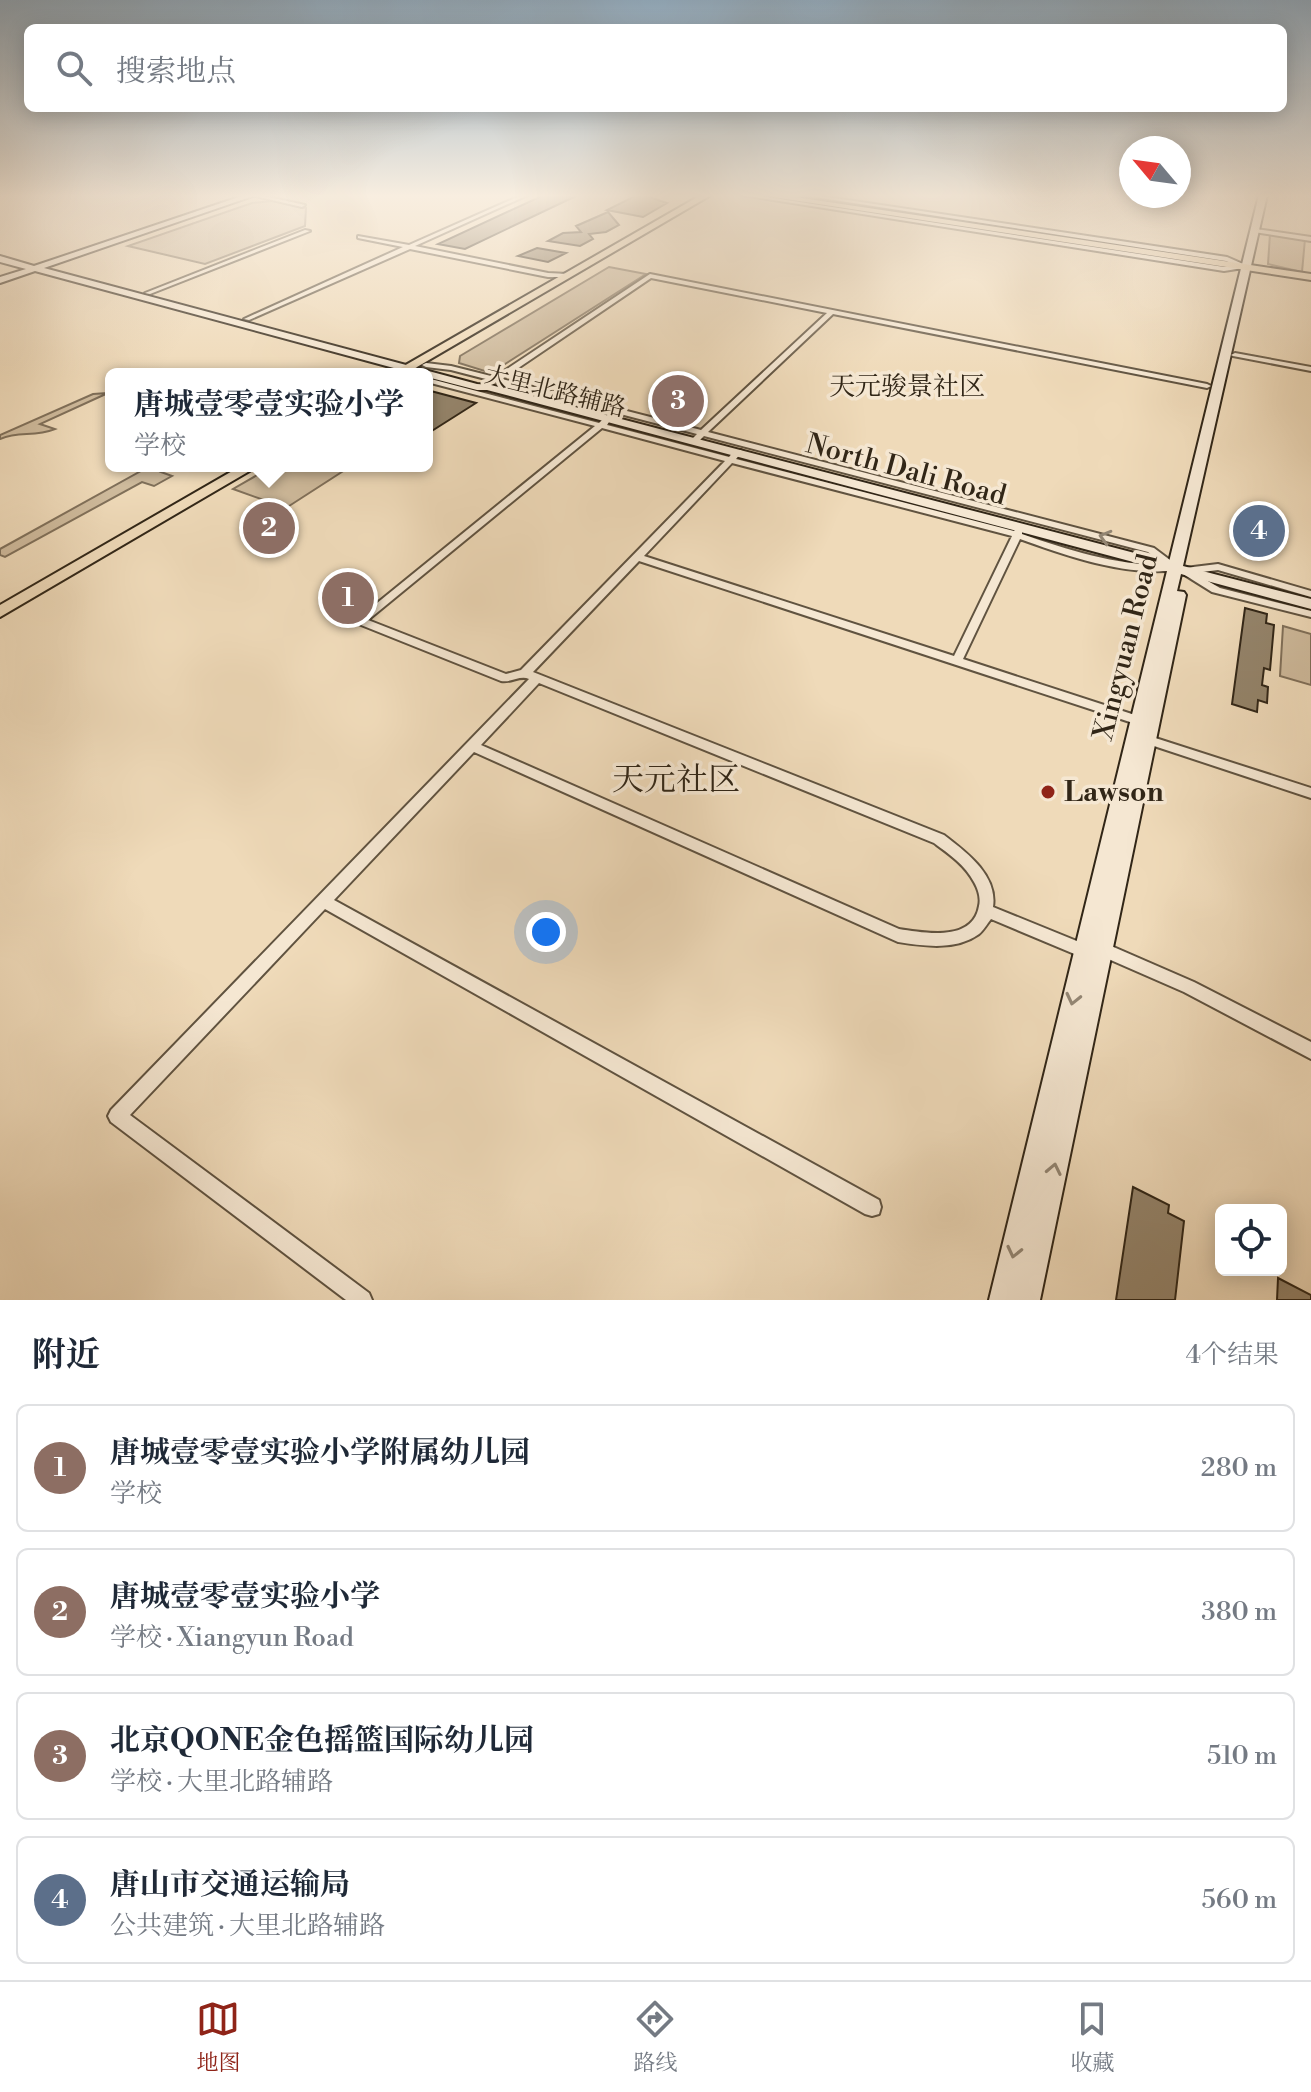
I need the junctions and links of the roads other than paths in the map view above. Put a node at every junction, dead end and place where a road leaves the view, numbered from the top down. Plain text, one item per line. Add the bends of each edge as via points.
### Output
1 (66, 256) edge
2 (68, 256) edge
3 (244, 256) edge
4 (389, 256) edge
5 (452, 256) edge
6 (603, 256) edge
7 (611, 256) edge
8 (1171, 256) edge
9 (1253, 256) edge
10 (0, 257) edge
11 (36, 266) junction
12 (1250, 268) junction
13 (568, 276) junction
14 (1311, 277) edge
15 (0, 278) edge
16 (148, 293) junction
17 (832, 312) junction
18 (247, 319) junction
19 (1230, 354) junction
20 (406, 368) edge
21 (406, 368) edge
22 (416, 368) edge
23 (416, 368) edge
24 (1311, 369) edge
25 (433, 375) edge
26 (433, 381) edge
27 (491, 383) junction
28 (1207, 386) dead end
29 (606, 421) junction
30 (697, 438) junction
31 (734, 456) junction
32 (226, 472) edge
33 (241, 472) edge
34 (1019, 531) junction
35 (638, 557) junction
36 (1180, 570) junction
37 (1311, 594) edge
38 (0, 601) edge
39 (1311, 604) edge
40 (0, 612) edge
41 (1311, 614) edge
42 (957, 661) junction
43 (531, 676) junction
44 (1142, 730) junction
45 (472, 746) junction
46 (1311, 793) edge
47 (323, 901) junction
48 (987, 911) junction
49 (1093, 950) junction
50 (1311, 1051) edge
51 (872, 1207) dead end
52 (362, 1300) edge
53 (1003, 1300) edge
54 (1026, 1300) edge

1 - 11 main road
2 - 11 main road
3 - 16 street
4 - 18 street
5 - 13 street
6 - 13 main road
7 - 23 main road
8 - 12 main road
9 - 12 main road, Xingyuan Road
10 - 11 main road, North Dali Road
11 - 15 main road
11 - 16 main road, North Dali Road
11 - 20 main road, North Dali Road
12 - 14 main road
12 - 19 main road, Xingyuan Road
13 - 22 main road
16 - 18 main road, North Dali Road
17 - 27 street via 650,276
17 - 28 street
17 - 30 street
18 - 21 main road, North Dali Road
19 - 24 street
19 - 36 main road, Xingyuan Road
25 - 27 main road, North Dali Road via 477,387
26 - 29 street, 大里北路辅路
27 - 29 main road, North Dali Road
27 - 30 street, 大里北路辅路
29 - 30 main road, North Dali Road
29 - 31 street, 大里北路辅路
29 - 43 street via 360,621 505,678
30 - 31 main road, North Dali Road
36 -> 30 street, 大里北路辅路 via 1151,550
31 - 34 main road, North Dali Road
31 - 35 street
32 - 38 main road
33 - 40 main road
34 - 36 main road, North Dali Road
34 - 42 street
35 - 42 street
35 - 43 street
36 - 37 street via 1218,567
36 - 39 main road, North Dali Road
36 - 41 street, 大里北路辅路 via 1216,590
36 - 44 main road, Xingyuan Road
42 - 44 street
43 - 45 street
43 - 48 street via 939,839 972,862 983,878
44 - 46 street
44 - 49 main road, Xingyuan Road
45 - 47 street
45 - 48 street via 898,935 953,939 968,933
47 - 51 street
47 - 52 street via 117,1116
48 - 49 street
49 - 50 street via 1189,987
49 -> 53 main road, Xingyuan Road
54 -> 49 main road, Xingyuan Road

